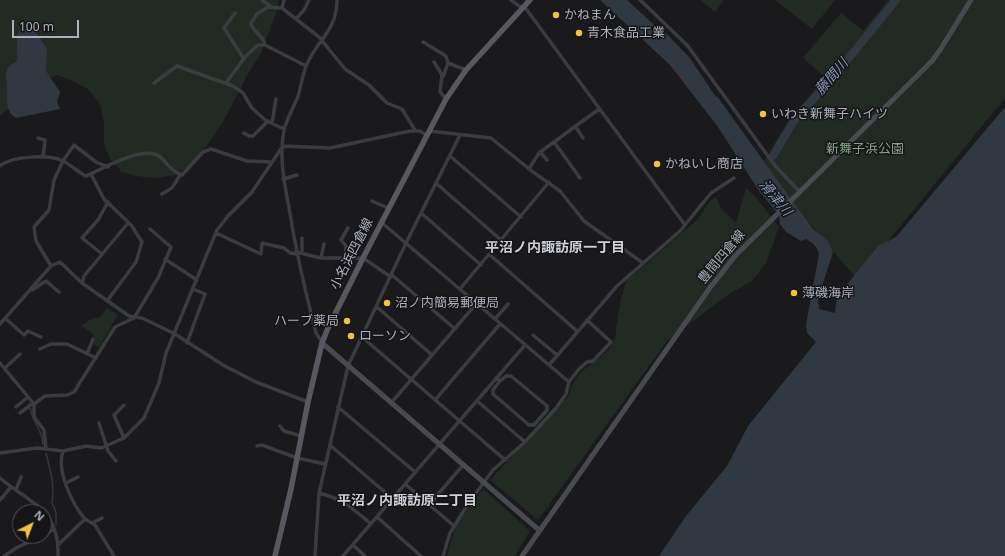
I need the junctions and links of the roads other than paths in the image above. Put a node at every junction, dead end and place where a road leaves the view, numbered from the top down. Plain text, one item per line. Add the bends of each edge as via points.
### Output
1 (262, 0) edge
2 (284, 0) edge
3 (309, 0) edge
4 (337, 0) edge
5 (511, 0) edge
6 (530, 0) edge
7 (640, 0) edge
8 (971, 0) edge
9 (270, 6) junction
10 (523, 7) junction
11 (282, 8) junction
12 (235, 13) dead end
13 (296, 19) junction
14 (321, 40) junction
15 (423, 42) dead end
16 (265, 45) junction
17 (244, 59) junction
18 (434, 62) dead end
19 (448, 63) junction
20 (306, 66) junction
21 (466, 70) junction
22 (442, 78) junction
23 (154, 83) dead end
24 (226, 83) junction
25 (276, 99) dead end
26 (446, 99) junction
27 (599, 109) junction
28 (270, 122) junction
29 (575, 126) junction
30 (284, 129) junction
31 (415, 130) junction
32 (244, 133) dead end
33 (427, 133) junction
34 (460, 135) junction
35 (38, 138) dead end
36 (583, 138) dead end
37 (554, 142) junction
38 (283, 146) junction
39 (540, 152) junction
40 (450, 156) junction
41 (42, 157) junction
42 (547, 160) dead end
43 (63, 161) junction
44 (272, 162) junction
45 (0, 166) edge
46 (108, 167) junction
47 (529, 169) junction
48 (91, 174) junction
49 (180, 175) junction
50 (296, 175) dead end
51 (580, 178) dead end
52 (734, 178) dead end
53 (284, 179) junction
54 (549, 182) junction
55 (437, 184) junction
56 (800, 191) junction
57 (162, 194) dead end
58 (372, 201) dead end
59 (108, 202) junction
60 (388, 208) junction
61 (421, 213) junction
62 (521, 217) junction
63 (128, 222) junction
64 (381, 222) junction
65 (686, 225) junction
66 (348, 228) dead end
67 (150, 229) dead end
68 (216, 233) junction
69 (302, 238) dead end
70 (501, 240) junction
71 (324, 244) dead end
72 (406, 244) junction
73 (302, 252) junction
74 (296, 253) junction
75 (102, 254) junction
76 (490, 255) junction
77 (165, 258) junction
78 (321, 258) junction
79 (363, 258) junction
80 (345, 259) junction
81 (643, 263) junction
82 (481, 265) junction
83 (51, 266) junction
84 (391, 276) junction
85 (197, 280) junction
86 (82, 283) junction
87 (31, 289) junction
88 (193, 289) junction
89 (460, 289) junction
90 (59, 292) dead end
91 (107, 301) junction
92 (476, 304) junction
93 (508, 304) dead end
94 (377, 307) junction
95 (134, 318) junction
96 (6, 319) junction
97 (495, 319) junction
98 (587, 320) junction
99 (0, 324) edge
100 (500, 324) junction
101 (455, 329) junction
102 (577, 331) junction
103 (174, 334) junction
104 (533, 335) dead end
105 (40, 337) dead end
106 (362, 337) junction
107 (93, 339) dead end
108 (187, 343) junction
109 (322, 343) junction
110 (525, 344) junction
111 (40, 349) dead end
112 (20, 354) dead end
113 (88, 354) junction
114 (432, 355) junction
115 (556, 356) junction
116 (96, 358) junction
117 (0, 363) edge
118 (548, 365) junction
119 (348, 366) junction
120 (5, 368) junction
121 (496, 378) junction
122 (411, 379) junction
123 (500, 381) junction
124 (569, 382) junction
125 (28, 397) junction
126 (435, 400) junction
127 (477, 401) junction
128 (308, 402) junction
129 (391, 403) junction
130 (33, 404) junction
131 (124, 405) dead end
132 (16, 407) dead end
133 (338, 407) junction
134 (20, 413) dead end
135 (460, 421) junction
136 (99, 423) dead end
137 (280, 426) dead end
138 (302, 436) junction
139 (124, 438) junction
140 (525, 442) junction
141 (439, 444) junction
142 (107, 446) junction
143 (256, 446) dead end
144 (330, 446) junction
145 (46, 449) junction
146 (63, 451) junction
147 (0, 453) edge
148 (297, 458) junction
149 (505, 460) junction
150 (116, 461) dead end
151 (325, 464) junction
152 (463, 465) junction
153 (415, 472) junction
154 (21, 477) dead end
155 (78, 477) dead end
156 (0, 478) edge
157 (484, 483) junction
158 (66, 484) junction
159 (405, 484) junction
160 (10, 487) junction
161 (16, 490) junction
162 (319, 493) junction
163 (393, 499) junction
164 (0, 500) edge
165 (429, 505) junction
166 (377, 517) junction
167 (102, 518) dead end
168 (85, 519) junction
169 (92, 523) junction
170 (371, 524) junction
171 (454, 526) junction
172 (54, 529) joint
173 (539, 530) junction
174 (25, 544) edge
175 (58, 545) junction
176 (352, 545) junction
177 (4, 556) edge
178 (58, 556) edge
179 (114, 556) edge
180 (275, 556) edge
181 (315, 556) edge
182 (343, 556) edge
183 (365, 556) edge
184 (422, 556) edge
185 (443, 556) edge
186 (522, 556) edge

1 - 9 street
2 - 11 street
3 - 13 street
4 - 14 street via 332,26
5 - 10 street
6 - 10 main road, 小名浜四倉線
7 - 56 street via 687,45 776,167
8 - 56 main road, 豊間四倉線 via 932,61
9 - 11 street
9 - 16 street via 257,14 251,23 264,39
10 - 21 main road, 小名浜四倉線
10 - 27 street
11 - 13 street
12 - 17 street via 224,28
13 - 14 street
14 - 20 street
14 - 31 street via 345,69 369,85 387,103 402,109
15 - 19 street via 446,56
16 - 17 street via 258,45
16 - 20 street
17 - 24 street
18 - 22 street
19 - 21 street
19 - 22 street
20 - 30 street via 300,91
21 - 26 main road, 小名浜四倉線
22 - 26 street via 440,92
23 - 24 street via 177,66
24 - 28 street via 241,91 252,108
25 - 28 street
26 - 33 main road, 小名浜四倉線
27 - 29 street
27 - 65 street
28 - 30 street
28 - 32 street via 253,136
29 - 36 street
29 - 37 street
30 - 38 street
31 - 33 street
31 - 38 street via 330,148
33 - 34 street
33 - 60 main road, 小名浜四倉線
34 - 40 street
34 - 47 street via 491,138
35 - 41 street via 45,140
37 - 39 street
37 - 51 street
38 - 44 street
38 - 53 street
39 - 42 street
39 - 47 street
40 - 55 street
40 - 62 street
41 - 43 street
41 - 45 street via 13,160
43 - 46 street via 74,145 96,162
43 - 48 street via 86,176
43 - 83 street via 54,180 49,210 34,227 36,241
44 - 49 street via 247,160 211,149 203,152 182,176
44 - 68 street via 252,192 228,216
46 - 48 street
46 - 49 street via 140,153 151,152
47 - 54 street
48 - 59 street via 99,192
49 - 57 street via 172,188
50 - 53 street
52 - 65 street via 711,193
53 - 74 street
54 - 62 street
54 - 81 street via 560,190 584,221
55 - 61 street
55 - 70 street
56 - 173 main road, 豊間四倉線 via 735,256 709,289
58 - 60 street
59 - 63 street
59 - 75 street via 98,220 82,238
60 - 64 main road, 小名浜四倉線
61 - 72 street
61 - 82 street
62 - 70 street
63 - 75 street
63 - 91 street via 134,228 142,245 136,262
64 - 72 street
64 - 79 main road, 小名浜四倉線
65 - 81 street
66 - 80 street via 341,240 346,246
67 - 77 street via 171,246
68 - 74 street via 261,254 262,242
68 - 85 street
69 - 73 street
70 - 76 street
71 - 78 street
72 - 84 street
72 - 89 street
73 - 74 street
73 - 78 street
74 - 109 street via 316,333
75 - 86 street via 84,276
76 - 82 street
76 - 102 street
77 - 85 street
77 - 95 street via 158,278
78 - 80 street
79 - 80 street
79 - 84 street
79 - 109 main road, 小名浜四倉線
81 - 98 street via 617,286
82 - 89 street
83 - 86 street via 60,262
83 - 87 street
84 - 94 street
84 - 101 street
85 - 88 street
86 - 91 street
87 - 90 street via 46,281
87 - 96 street
88 - 103 street
88 - 108 street via 205,294
89 - 92 street
91 - 95 street
92 - 97 street
92 - 101 street
93 - 97 street
94 - 106 street
94 - 114 street
95 - 103 street via 142,318
95 - 116 street via 115,327
96 - 99 street
96 - 105 street via 24,335 28,330
97 - 100 street
98 - 102 street
98 - 124 street via 610,342 593,361 587,362 579,369
100 - 110 street
100 - 126 street
101 - 114 street
102 - 115 street
103 - 108 street
103 - 139 street via 148,410 144,418
104 - 115 street
106 - 119 street
106 - 122 street
107 - 113 street
108 - 128 street via 256,382
109 - 119 main road
109 - 128 main road, 小名浜四倉線
110 - 118 street
110 - 121 street
111 - 113 street via 58,343 73,346
112 - 120 street
113 - 116 street
114 - 122 street
115 - 118 street
116 - 130 street via 74,392 67,395 45,396
117 - 120 street
118 - 124 street
119 - 129 main road
119 - 133 street
120 - 125 street
121 - 123 street
121 - 127 street
122 - 126 street
122 - 129 street
123 - 123 street via 493,394 530,425 534,425 547,410 547,406 511,376 506,376
124 - 140 street via 566,394
125 - 130 street
125 - 132 street
126 - 135 street
127 - 135 street
127 - 140 street
128 - 138 main road, 小名浜四倉線
129 - 141 main road
130 - 134 street
130 - 145 street via 34,417 44,430
131 - 139 street via 114,415
133 - 144 street
133 - 153 street
135 - 141 street
135 - 149 street
136 - 142 street
137 - 138 street via 284,431
138 - 148 main road, 小名浜四倉線
139 - 142 street
140 - 149 street
141 - 152 main road
141 - 153 street
142 - 146 street via 79,447
142 - 150 street
143 - 148 street via 264,446
144 - 151 street
144 - 163 street
145 - 146 street
145 - 147 street
146 - 158 street via 60,459
148 - 151 street
148 - 180 main road, 小名浜四倉線
149 - 157 street via 493,470
151 - 162 street
152 - 157 main road
152 - 165 street
153 - 159 street
154 - 161 street
155 - 158 street
156 - 160 street
157 - 171 street
157 - 173 main road
158 - 168 street via 77,510
159 - 163 street
159 - 165 street
160 - 161 street
160 - 164 street
161 - 172 street via 49,516
162 - 170 street via 334,496
162 - 181 street
163 - 166 street
165 - 171 street
166 - 170 street
166 - 184 street
167 - 169 street
168 - 169 street
168 - 175 street
169 - 179 street
170 - 176 street
171 - 185 street
172 - 175 street
173 - 186 main road, 豊間四倉線
174 - 177 street
175 - 178 street
176 - 182 street
176 - 183 street

